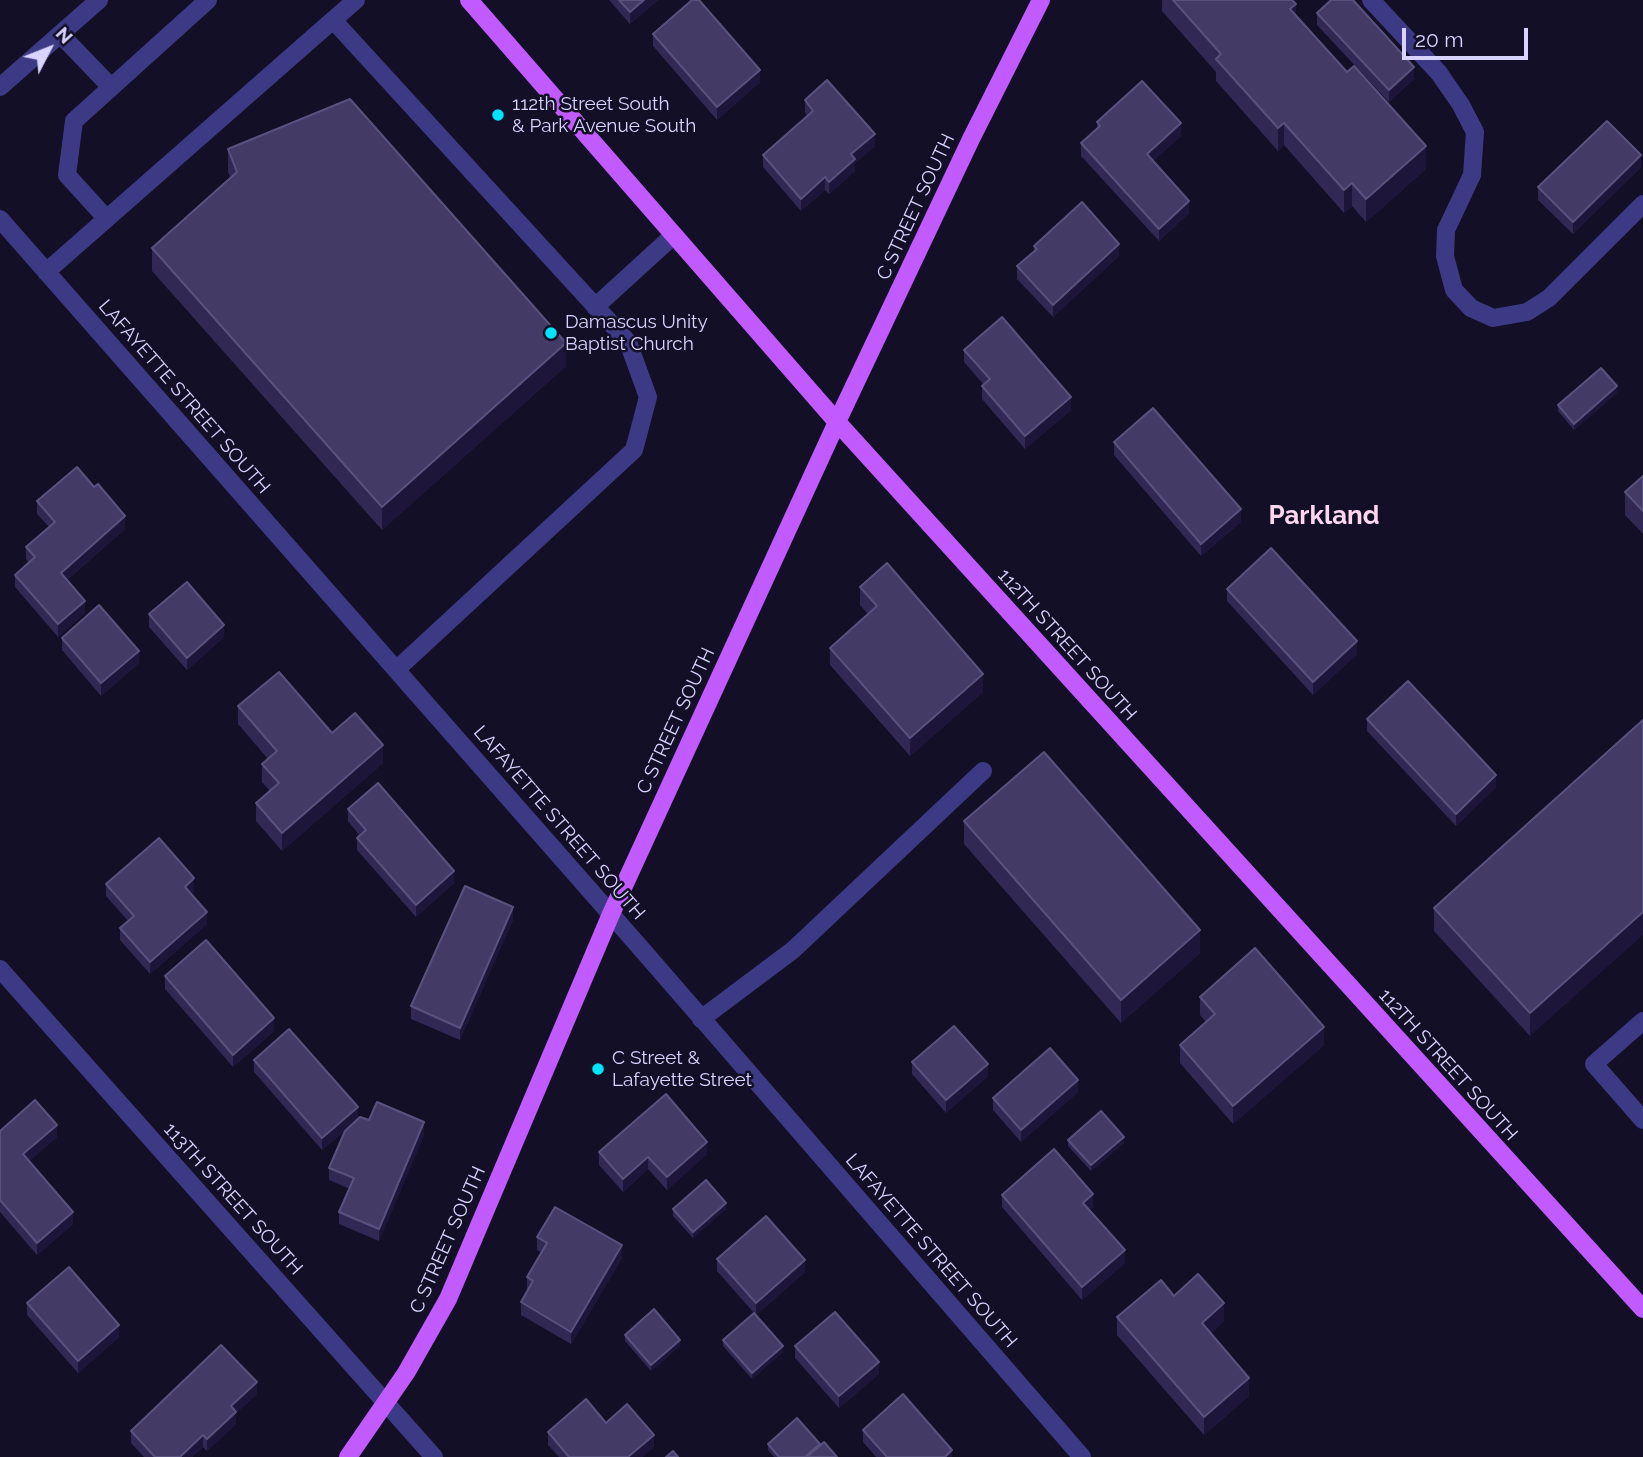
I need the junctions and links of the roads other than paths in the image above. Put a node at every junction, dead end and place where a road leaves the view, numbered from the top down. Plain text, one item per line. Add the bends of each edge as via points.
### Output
1 (99, 0) edge
2 (208, 0) edge
3 (356, 0) edge
4 (469, 0) edge
5 (1041, 0) edge
6 (1371, 0) edge
7 (333, 20) junction
8 (60, 34) junction
9 (110, 86) junction
10 (0, 87) edge
11 (1643, 204) edge
12 (106, 218) junction
13 (0, 219) edge
14 (674, 235) junction
15 (46, 272) junction
16 (595, 307) junction
17 (837, 422) junction
18 (396, 670) junction
19 (983, 771) dead end
20 (611, 914) junction
21 (0, 969) edge
22 (701, 1019) junction
23 (1643, 1021) edge
24 (1643, 1120) edge
25 (1643, 1309) edge
26 (386, 1402) junction
27 (348, 1457) edge
28 (434, 1457) edge
29 (1082, 1457) edge

1 - 8 street
2 - 9 street
3 - 7 street
4 - 14 main road, 112TH STREET SOUTH
5 - 17 main road, C STREET SOUTH
6 - 11 street via 1439,73 1475,132 1472,175 1446,230 1445,256 1454,290 1471,308 1493,318 1527,313 1549,298
7 - 12 street
7 - 16 street
8 - 9 street
8 - 10 street
9 - 12 street via 74,121 67,175
12 - 15 street
13 - 15 street, LAFAYETTE STREET SOUTH
14 - 16 street
14 - 17 main road, 112TH STREET SOUTH
15 - 18 street, LAFAYETTE STREET SOUTH
16 - 18 street via 628,342 648,397 634,450
17 - 20 main road, C STREET SOUTH
17 - 25 main road, 112TH STREET SOUTH
18 - 20 street, LAFAYETTE STREET SOUTH
19 - 22 street via 793,950
20 - 22 street, LAFAYETTE STREET SOUTH
20 - 26 main road, C STREET SOUTH via 449,1298
21 - 26 street, 113TH STREET SOUTH
22 - 29 street, LAFAYETTE STREET SOUTH
23 - 24 street via 1594,1064
26 - 27 main road, C STREET SOUTH
26 - 28 street, 113TH STREET SOUTH

